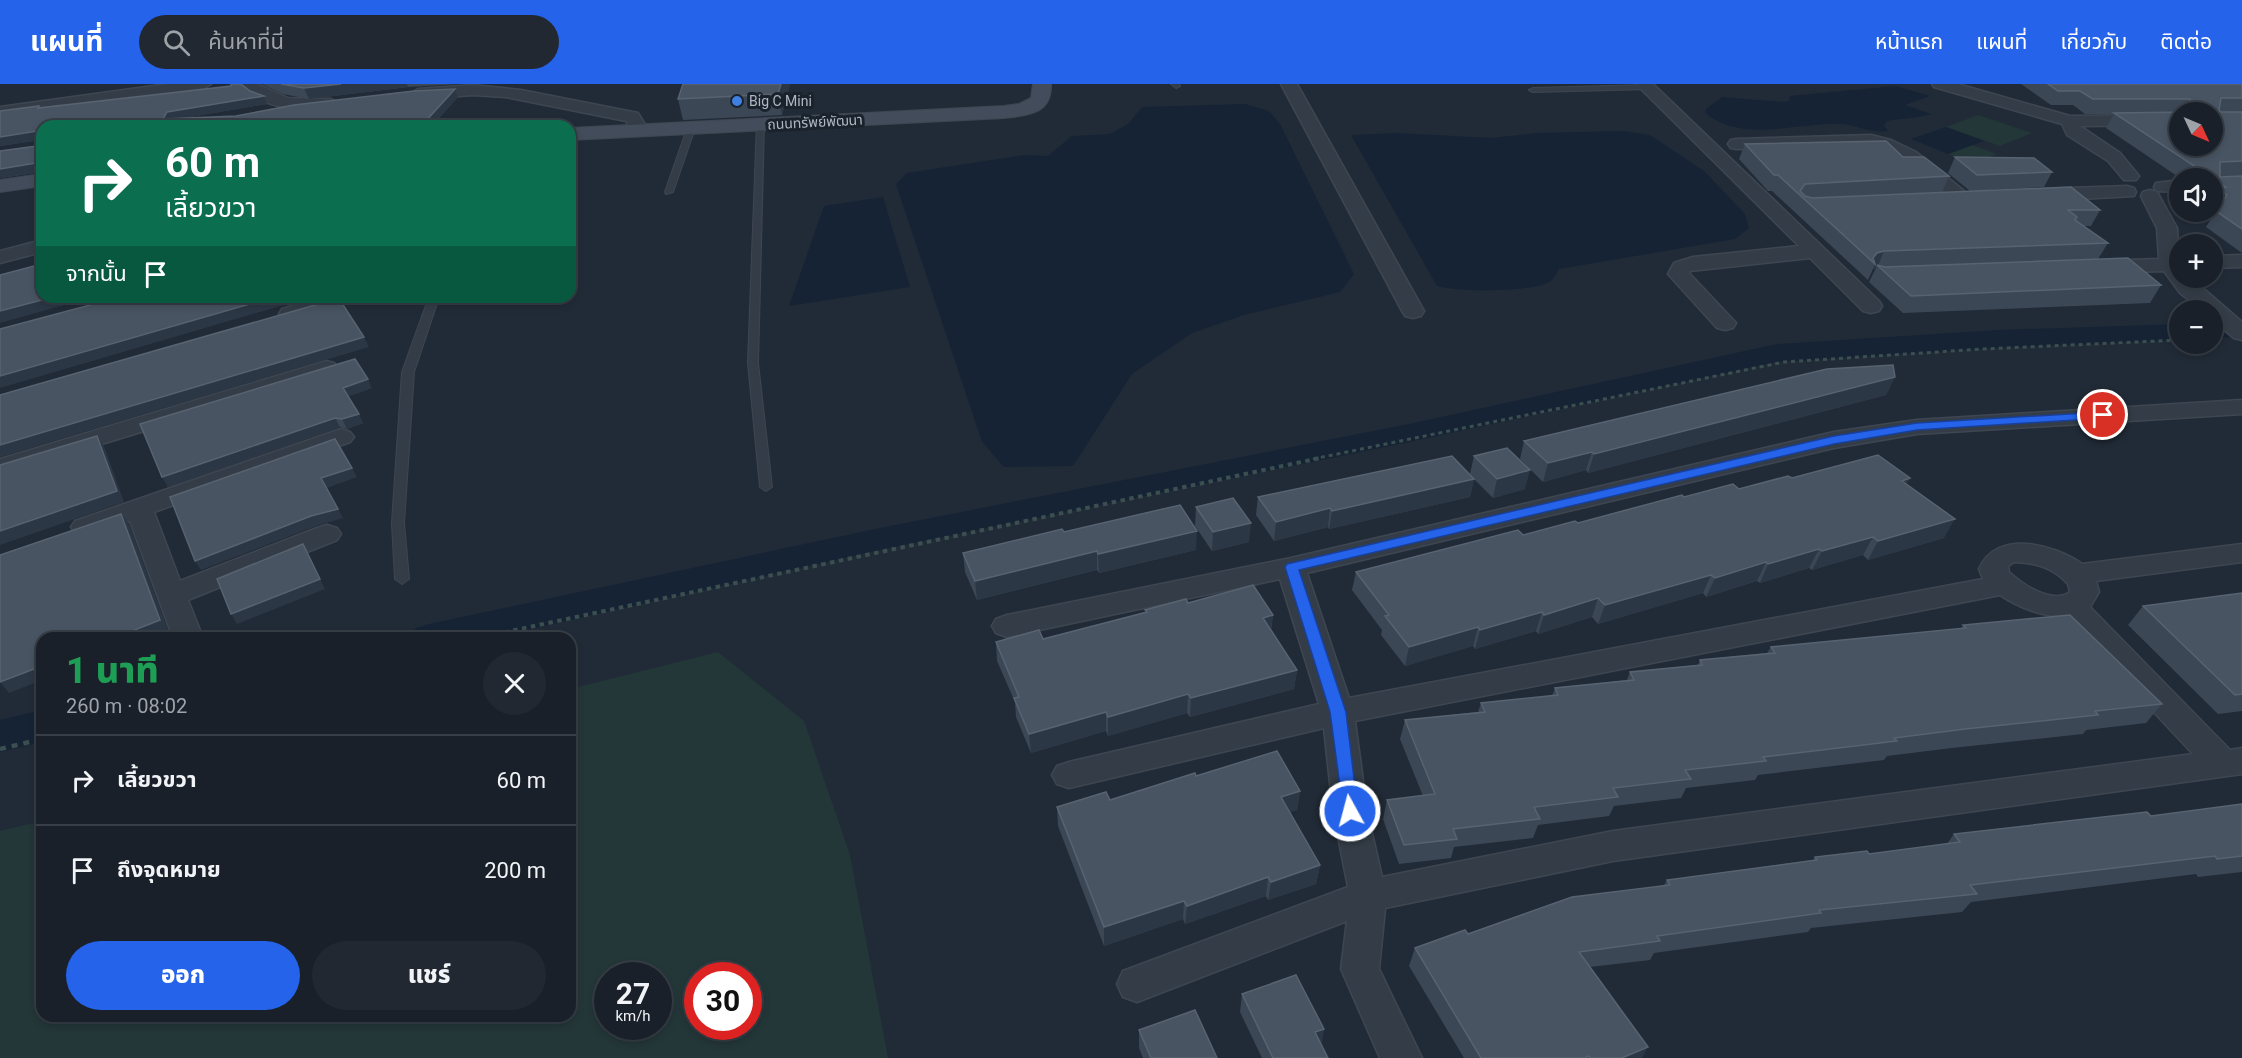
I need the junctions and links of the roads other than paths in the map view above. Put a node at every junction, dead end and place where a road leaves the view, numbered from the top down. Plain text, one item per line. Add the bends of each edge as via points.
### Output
1 (203, 84) edge
2 (246, 84) edge
3 (494, 84) edge
4 (1042, 84) edge
5 (1289, 84) edge
6 (1940, 84) edge
7 (1645, 86) edge
8 (464, 90) junction
9 (1533, 90) dead end
10 (397, 96) edge
11 (344, 102) edge
12 (290, 106) junction
13 (0, 112) edge
14 (267, 113) edge
15 (2169, 120) edge
16 (2068, 121) junction
17 (760, 124) junction
18 (691, 128) junction
19 (640, 131) junction
20 (576, 134) edge
21 (1737, 144) dead end
22 (36, 181) edge
23 (2128, 184) junction
24 (0, 186) edge
25 (2164, 190) edge
26 (669, 192) dead end
27 (2023, 196) edge
28 (1988, 198) edge
29 (1965, 199) junction
30 (1942, 200) edge
31 (2169, 236) edge
32 (36, 247) edge
33 (1814, 251) junction
34 (0, 256) edge
35 (2242, 261) edge
36 (2223, 262) edge
37 (2169, 264) edge
38 (36, 267) edge
39 (2075, 268) edge
40 (0, 276) edge
41 (2191, 288) edge
42 (325, 303) edge
43 (433, 303) edge
44 (1871, 306) dead end
45 (1413, 311) dead end
46 (269, 320) edge
47 (1725, 323) dead end
48 (2242, 333) edge
49 (351, 361) edge
50 (2242, 406) edge
51 (341, 437) dead end
52 (0, 467) edge
53 (766, 487) dead end
54 (138, 507) junction
55 (64, 534) edge
56 (327, 534) dead end
57 (2242, 553) edge
58 (1291, 567) junction
59 (2077, 574) junction
60 (402, 579) dead end
61 (2003, 585) junction
62 (172, 595) junction
63 (2072, 605) junction
64 (1007, 626) dead end
65 (186, 632) edge
66 (1338, 712) junction
67 (2233, 762) edge
68 (1069, 775) dead end
69 (1368, 896) junction
70 (1137, 984) dead end
71 (1401, 1058) edge

1 - 13 street
2 - 12 street via 269,99
3 - 8 street
4 - 17 street, ถนนทรัพย์พัฒนา via 1042,98 1028,109
5 - 45 street
6 - 16 street
7 - 9 lane
7 - 33 street
8 - 10 street
8 - 19 street via 506,92 632,117
11 - 12 street
12 - 14 street
15 - 16 street
16 - 23 street via 2073,131 2114,157
17 - 18 street, ถนนทรัพย์พัฒนา
17 - 53 lane via 753,363
18 - 19 street, ถนนทรัพย์พัฒนา
18 - 26 lane
19 - 20 street, ถนนทรัพย์พัฒนา
21 - 29 street via 1871,140 1890,144 1904,150
22 - 24 street
23 - 25 street
23 - 27 street
25 - 31 street
28 - 29 street
29 - 30 street
32 - 34 street
33 - 44 street
33 - 47 street via 1681,267 1678,274
35 - 36 street
37 - 39 street
38 - 40 street
41 - 48 street
42 - 46 street
43 - 60 lane via 408,372 398,524
49 - 52 street
50 - 58 street via 1917,427 1834,440
51 - 54 street
54 - 55 street
54 - 62 street
56 - 62 street
57 - 59 street
58 - 64 street
58 - 66 street
59 - 61 street via 2046,557 2009,553 1998,557 1993,565 1994,574
59 - 63 street via 2086,592 2082,600
61 - 63 street via 2037,603
61 - 66 street
62 - 65 street
63 - 67 street
66 - 68 street
66 - 69 street via 1350,811
67 - 69 street via 1613,846
69 - 70 street
69 - 71 street via 1360,969

